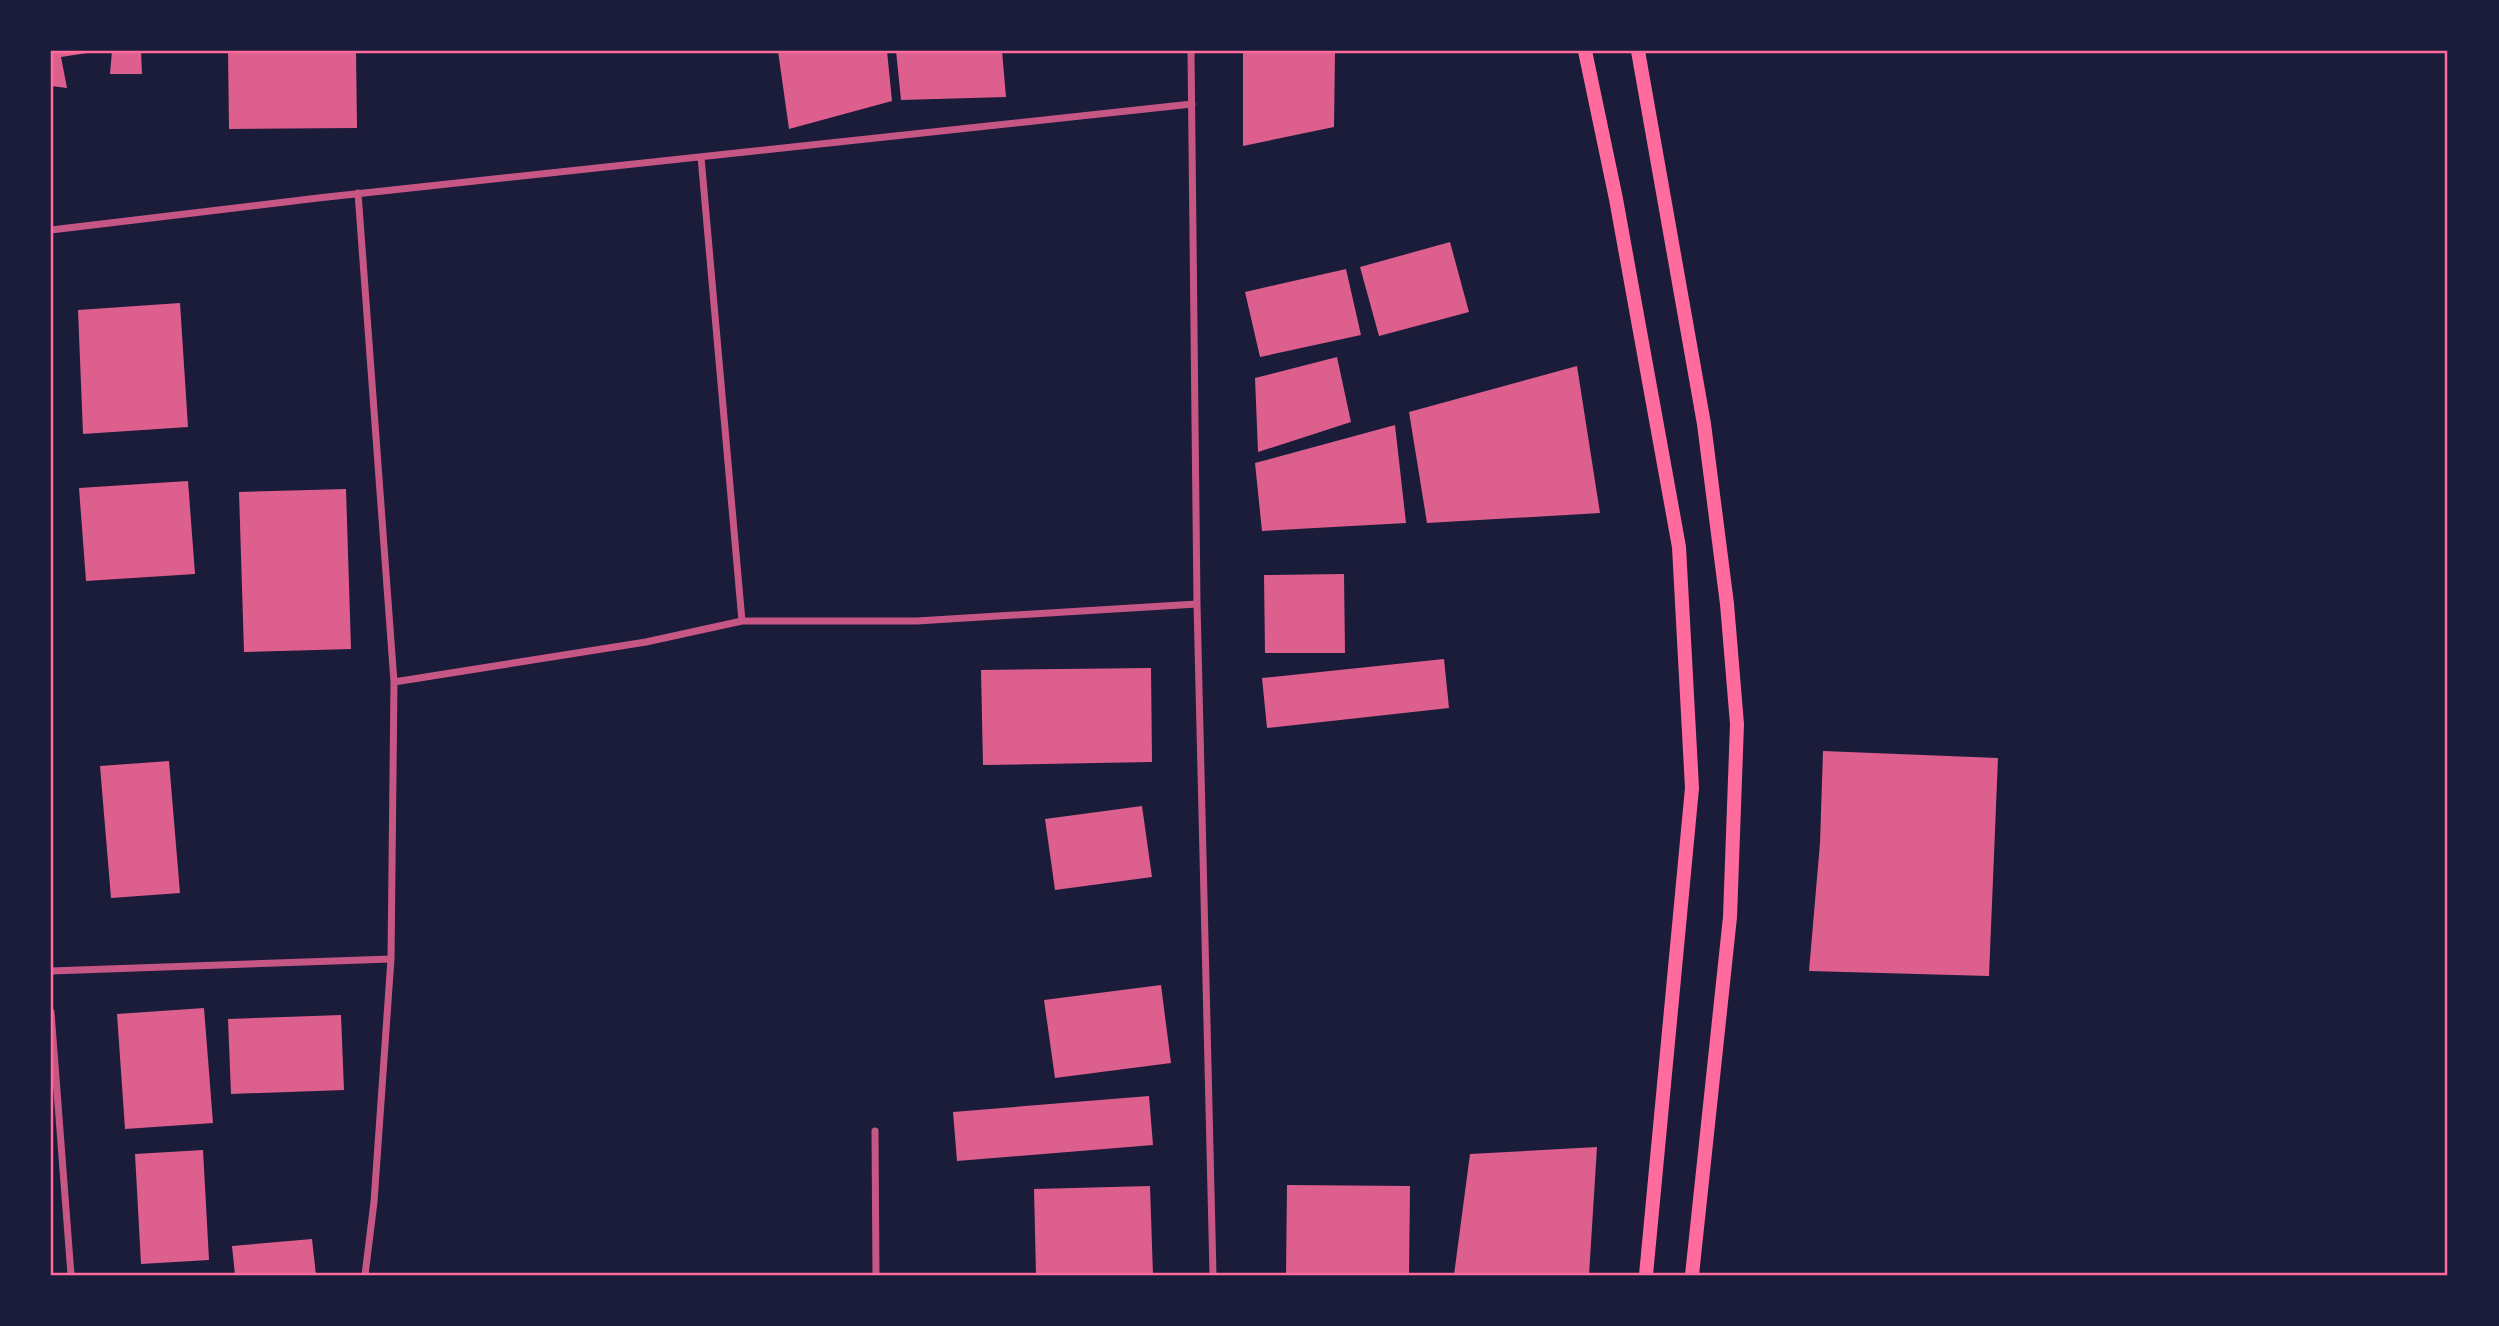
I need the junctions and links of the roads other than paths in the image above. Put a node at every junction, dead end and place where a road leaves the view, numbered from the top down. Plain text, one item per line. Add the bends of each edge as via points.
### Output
1 (1191, 51) edge
2 (1585, 51) edge
3 (1637, 51) edge
4 (1192, 104) junction
5 (701, 157) junction
6 (358, 193) junction
7 (51, 230) edge
8 (1198, 604) junction
9 (742, 621) junction
10 (394, 682) junction
11 (391, 959) junction
12 (51, 971) edge
13 (51, 1012) edge
14 (875, 1131) dead end
15 (71, 1275) edge
16 (365, 1275) edge
17 (876, 1275) edge
18 (1213, 1275) edge
19 (1646, 1275) edge
20 (1692, 1275) edge

1 - 4 street
2 - 19 main road via 1679,547 1692,788
3 - 20 main road via 1704,424 1737,724 1730,917
4 - 5 street
4 - 8 street
5 - 6 street
5 - 9 street
6 - 7 street
6 - 10 street
8 - 9 street via 917,621
8 - 18 street
9 - 10 street via 646,642
10 - 11 street
11 - 12 street
11 - 16 street
13 - 15 street
14 - 17 street

